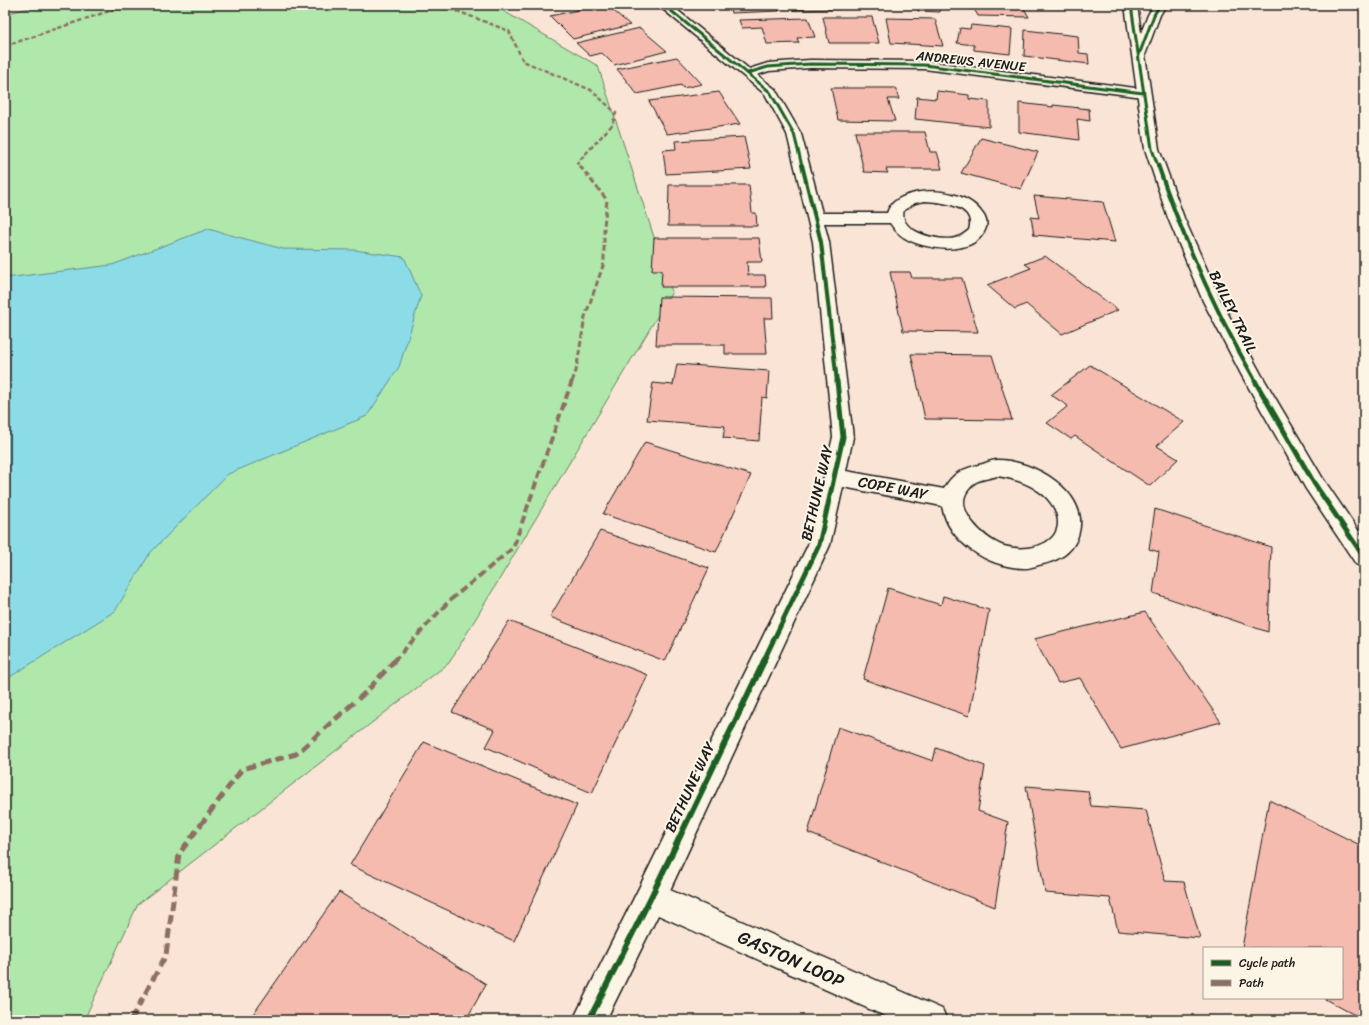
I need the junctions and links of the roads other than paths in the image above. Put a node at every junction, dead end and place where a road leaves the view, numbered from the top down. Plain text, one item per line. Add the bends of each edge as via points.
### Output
1 (664, 5) edge
2 (1131, 5) edge
3 (1160, 5) edge
4 (1139, 55) junction
5 (748, 72) junction
6 (1143, 93) junction
7 (815, 218) junction
8 (895, 218) junction
9 (834, 477) junction
10 (952, 499) junction
11 (1364, 557) edge
12 (651, 897) junction
13 (589, 1020) edge
14 (931, 1020) edge

1 - 5 street, BETHUNE WAY
2 - 4 street, BAILEY TRAIL
3 - 4 street, BAILEY TRAIL
4 - 6 street, BAILEY TRAIL
5 - 6 street, ANDREWS AVENUE via 768,67 810,64 924,65
5 - 7 street, BETHUNE WAY via 770,92 794,134
6 - 11 street, BAILEY TRAIL via 1152,149 1176,218 1212,301 1250,374 1314,483
7 - 8 street
7 - 9 street, BETHUNE WAY via 821,242 843,437
8 - 8 street via 896,211 906,201 937,196 967,207 978,220 978,228 966,240 942,244 929,242 906,232
9 - 10 street, COPE WAY
9 - 12 street, BETHUNE WAY via 818,545
10 - 10 street via 962,480 972,473 997,468 1026,474 1039,480 1060,499 1067,511 1069,525 1066,538 1057,549 1043,556 1026,559 1007,557 973,540 961,527 954,513
12 - 13 street, BETHUNE WAY
12 - 14 street, GASTON LOOP

